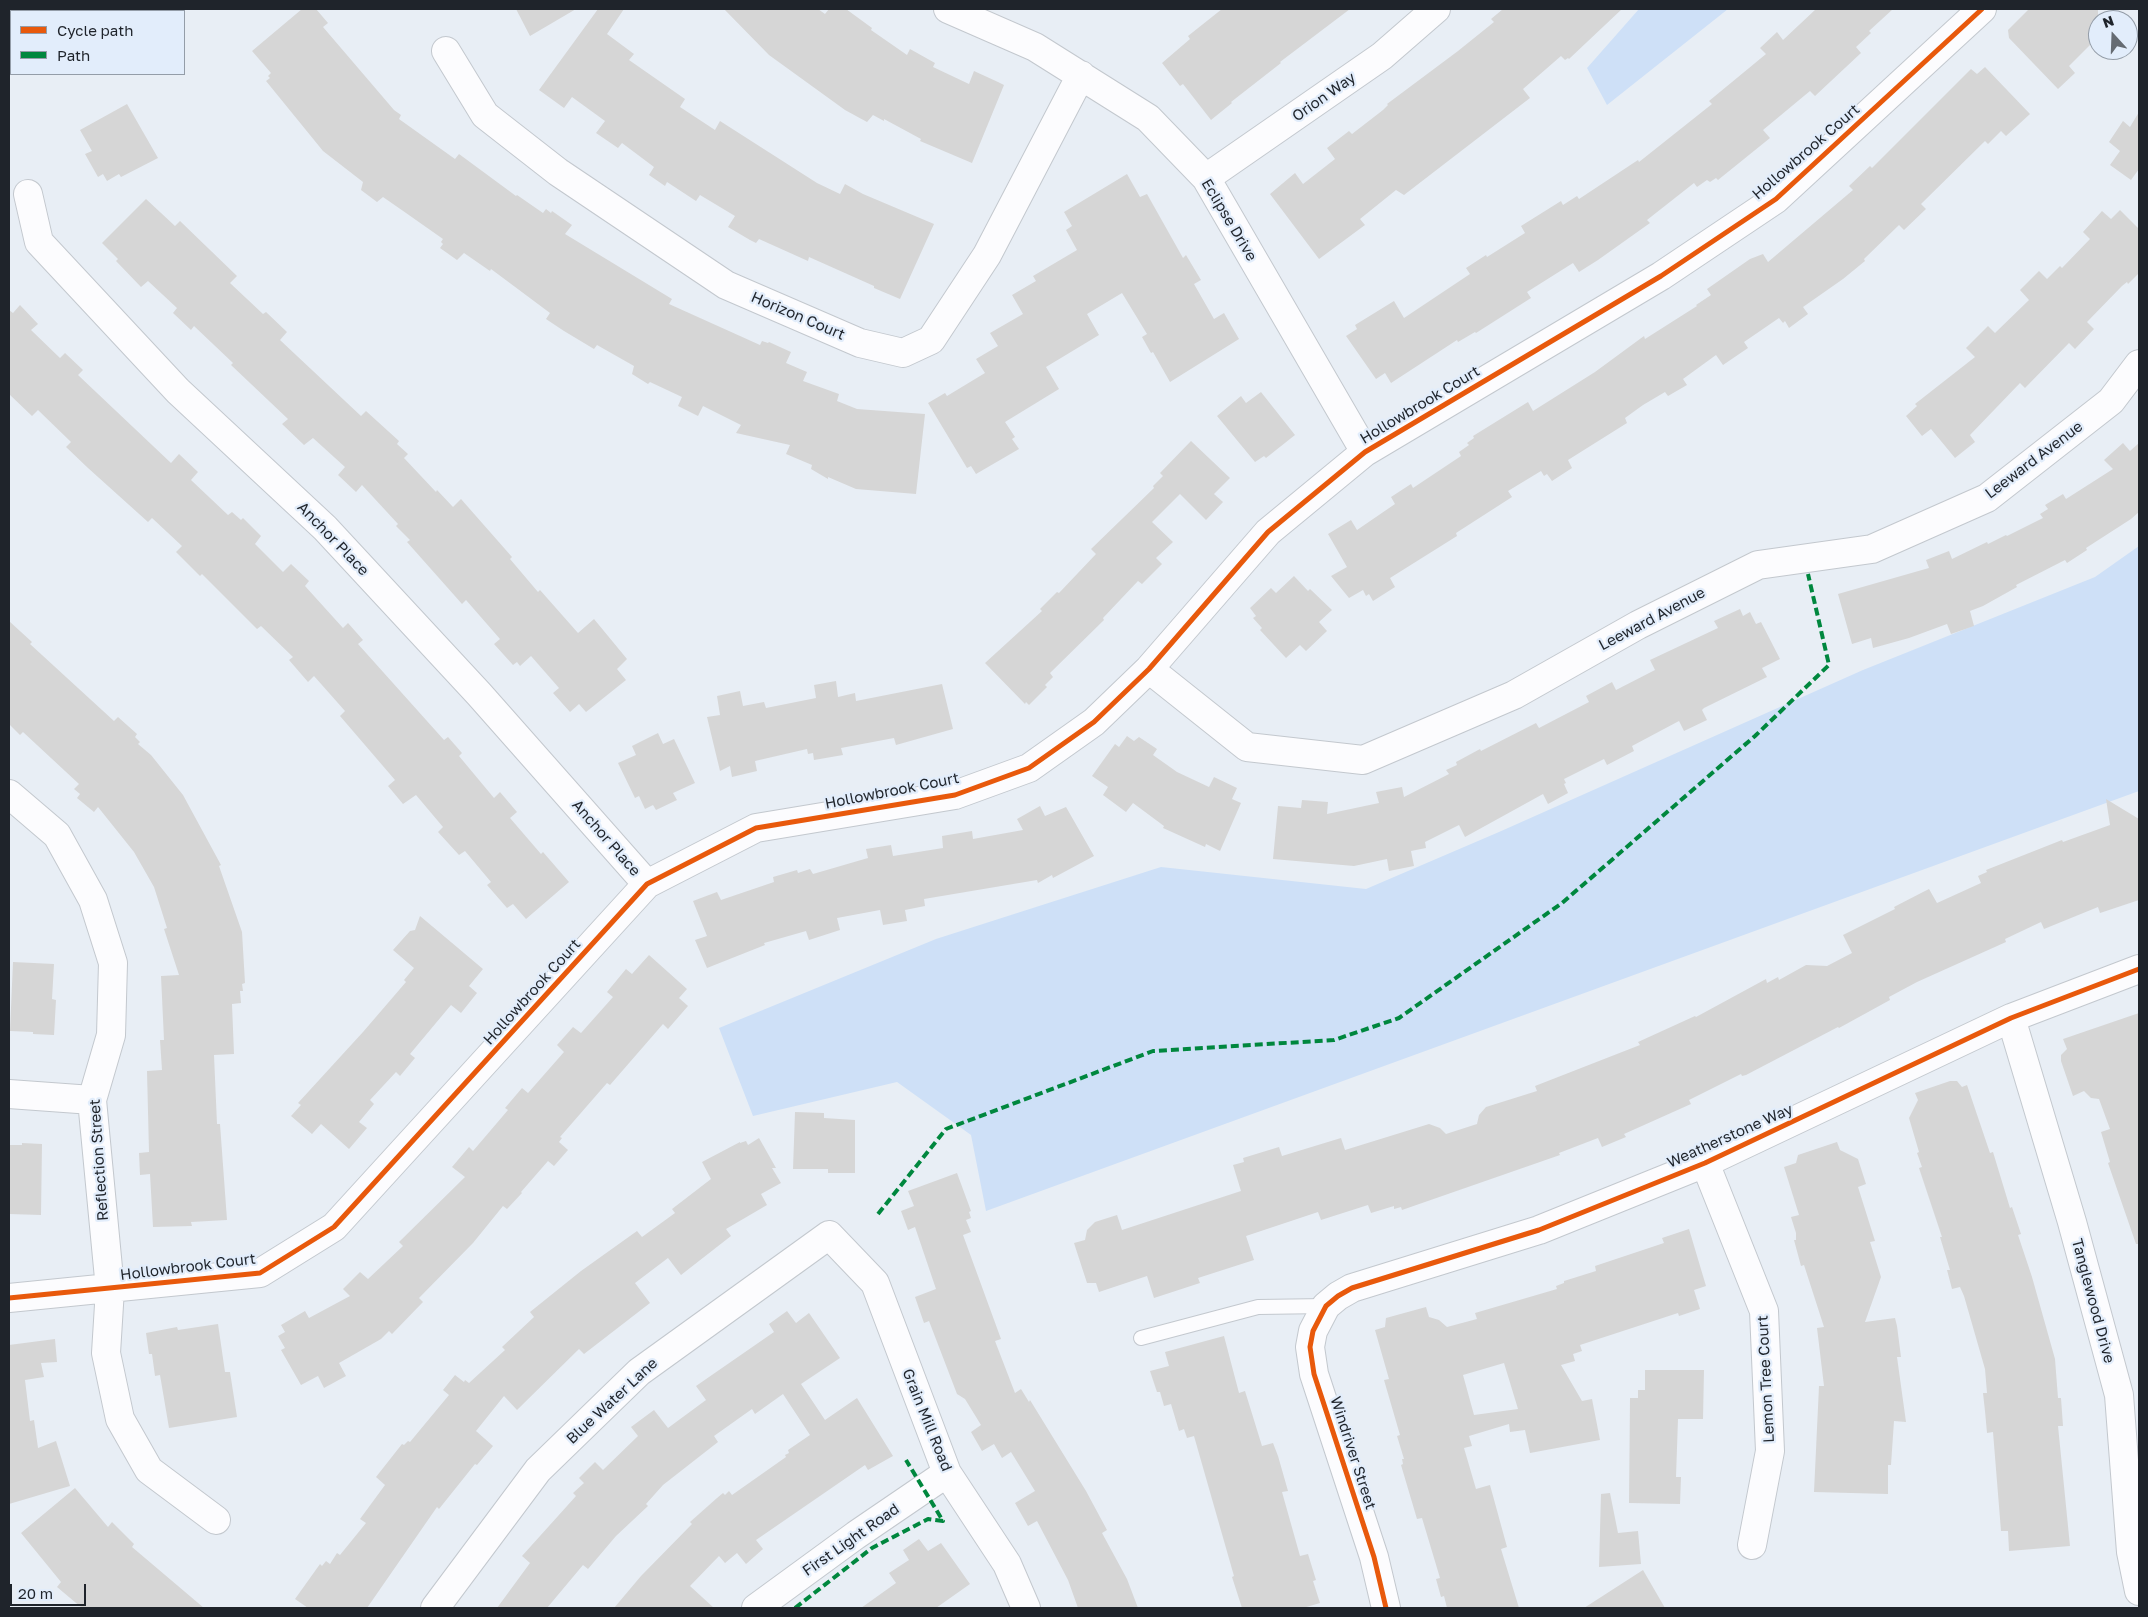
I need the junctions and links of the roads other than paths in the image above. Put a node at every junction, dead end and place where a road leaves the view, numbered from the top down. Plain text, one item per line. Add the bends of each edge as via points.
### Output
1 (948, 9) edge
2 (1436, 9) edge
3 (1982, 9) edge
4 (446, 51) dead end
5 (1081, 75) junction
6 (1206, 178) junction
7 (28, 194) dead end
8 (2139, 364) edge
9 (1365, 452) junction
10 (1149, 669) junction
11 (9, 794) edge
12 (647, 884) junction
13 (2139, 969) edge
14 (2011, 1018) junction
15 (9, 1094) edge
16 (92, 1100) junction
17 (1705, 1163) junction
18 (829, 1235) joint
19 (110, 1289) junction
20 (9, 1298) edge
21 (1326, 1306) junction
22 (1141, 1338) dead end
23 (947, 1473) junction
24 (216, 1520) dead end
25 (1752, 1545) dead end
26 (2139, 1591) edge
27 (435, 1608) edge
28 (756, 1608) edge
29 (1026, 1608) edge
30 (1386, 1608) edge

1 - 5 street, Eclipse Drive via 1035,47
2 - 6 street, Orion Way via 1382,56
3 - 9 street, Hollowbrook Court via 1776,199 1661,276
4 - 5 street, Horizon Court via 485,114 558,172 726,285 860,342 903,353 931,340 987,255
5 - 6 street, Eclipse Drive via 1148,118
6 - 9 street, Eclipse Drive
7 - 12 street, Anchor Place via 39,242 178,391 324,528 479,694
8 - 10 street, Leeward Avenue via 2110,401 1987,498 1872,549 1758,565 1638,625 1514,695 1363,760 1248,747
9 - 10 street, Hollowbrook Court via 1268,532
10 - 12 street, Hollowbrook Court via 1094,722 1029,768 955,795 756,828
11 - 16 street, Reflection Street via 57,835 93,900 113,963 110,1035
12 - 19 street, Hollowbrook Court via 334,1227 260,1273
13 - 14 street, Weatherstone Way
14 - 17 street, Weatherstone Way
14 - 26 street, Tanglewood Drive via 2119,1395 2131,1552
15 - 16 street
16 - 19 street, Reflection Street
17 - 21 street, Weatherstone Way via 1539,1230 1352,1288
17 - 25 street, Lemon Tree Court via 1764,1311 1770,1451
18 - 23 street, Grain Mill Road via 875,1283
18 - 27 street, Blue Water Lane via 639,1372 538,1470
19 - 20 street, Hollowbrook Court
19 - 24 street, Reflection Street via 106,1353 120,1419 148,1470
21 - 22 lane via 1258,1307
21 - 30 street, Windriver Street via 1313,1331 1310,1347 1314,1374 1374,1557
23 - 28 street, First Light Road
23 - 29 street, Grain Mill Road via 1006,1564

